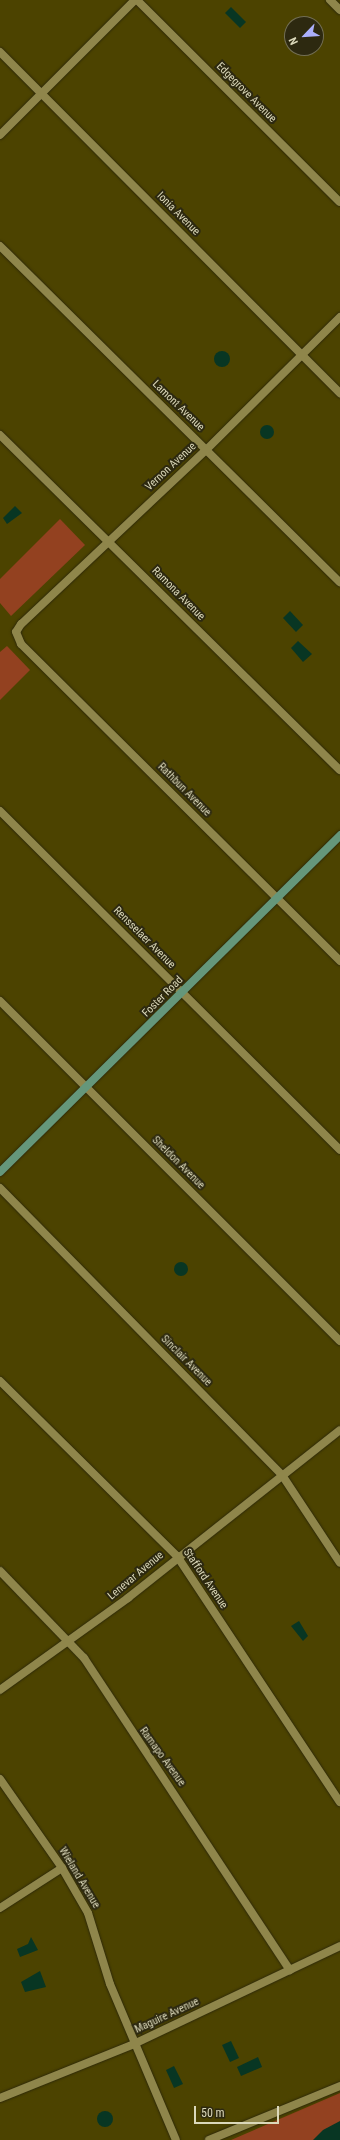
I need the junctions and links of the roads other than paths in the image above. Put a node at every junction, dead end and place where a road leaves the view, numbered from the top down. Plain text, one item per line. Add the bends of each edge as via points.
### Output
1 (136, 0) edge
2 (330, 0) edge
3 (340, 10) edge
4 (0, 52) edge
5 (43, 94) junction
6 (0, 135) edge
7 (340, 202) edge
8 (0, 246) edge
9 (340, 317) edge
10 (302, 355) junction
11 (340, 393) edge
12 (0, 435) edge
13 (207, 449) junction
14 (108, 541) junction
15 (340, 582) edge
16 (16, 632) joint
17 (340, 770) edge
18 (0, 811) edge
19 (340, 835) edge
20 (278, 898) junction
21 (340, 961) edge
22 (183, 992) junction
23 (0, 1001) edge
24 (87, 1088) junction
25 (340, 1150) edge
26 (0, 1172) edge
27 (0, 1188) edge
28 (340, 1341) edge
29 (0, 1381) edge
30 (340, 1430) edge
31 (282, 1475) junction
32 (177, 1556) junction
33 (340, 1563) edge
34 (0, 1571) edge
35 (69, 1640) junction
36 (0, 1690) edge
37 (0, 1779) edge
38 (340, 1802) edge
39 (62, 1868) junction
40 (0, 1908) edge
41 (340, 1946) edge
42 (290, 1970) junction
43 (134, 2044) junction
44 (340, 2086) edge
45 (0, 2098) edge
46 (176, 2140) edge
47 (209, 2140) edge

1 - 5 street
1 - 7 street, Edgegrove Avenue
2 - 3 street
4 - 5 street, Ionia Avenue
5 - 6 street
5 - 10 street, Ionia Avenue
8 - 13 street, Lamont Avenue
9 - 10 street, Vernon Avenue
10 - 11 street, Ionia Avenue
10 - 13 street, Vernon Avenue
12 - 14 street, Ramona Avenue
13 - 14 street, Vernon Avenue
13 - 15 street, Lamont Avenue
14 - 16 street, Vernon Avenue
14 - 17 street, Ramona Avenue
16 - 20 street, Rathbun Avenue via 21,644
18 - 22 street, Rensselaer Avenue
19 - 20 street, Foster Road
20 - 21 street, Rathbun Avenue
20 - 22 street, Foster Road
22 - 24 street, Foster Road
22 - 25 street, Rensselaer Avenue
23 - 24 street, Sheldon Avenue
24 - 26 street, Foster Road
24 - 28 street, Sheldon Avenue
27 - 31 street, Sinclair Avenue
29 - 32 street, Stafford Avenue
30 - 31 street, Lenevar Avenue
31 - 32 street, Lenevar Avenue
31 - 33 street, Sinclair Avenue
32 - 35 street, Lenevar Avenue via 128,1598
32 - 38 street, Stafford Avenue
34 - 35 street, Ramapo Avenue
35 - 36 street, Lenevar Avenue
35 - 42 street, Ramapo Avenue via 202,1834
37 - 39 street, Wieland Avenue
39 - 40 street
39 - 43 street, Wieland Avenue via 88,1913 110,1984
41 - 42 street, Maguire Avenue
42 - 43 street, Maguire Avenue
43 - 45 street, Maguire Avenue
43 - 46 street, Wieland Avenue
44 - 47 street

